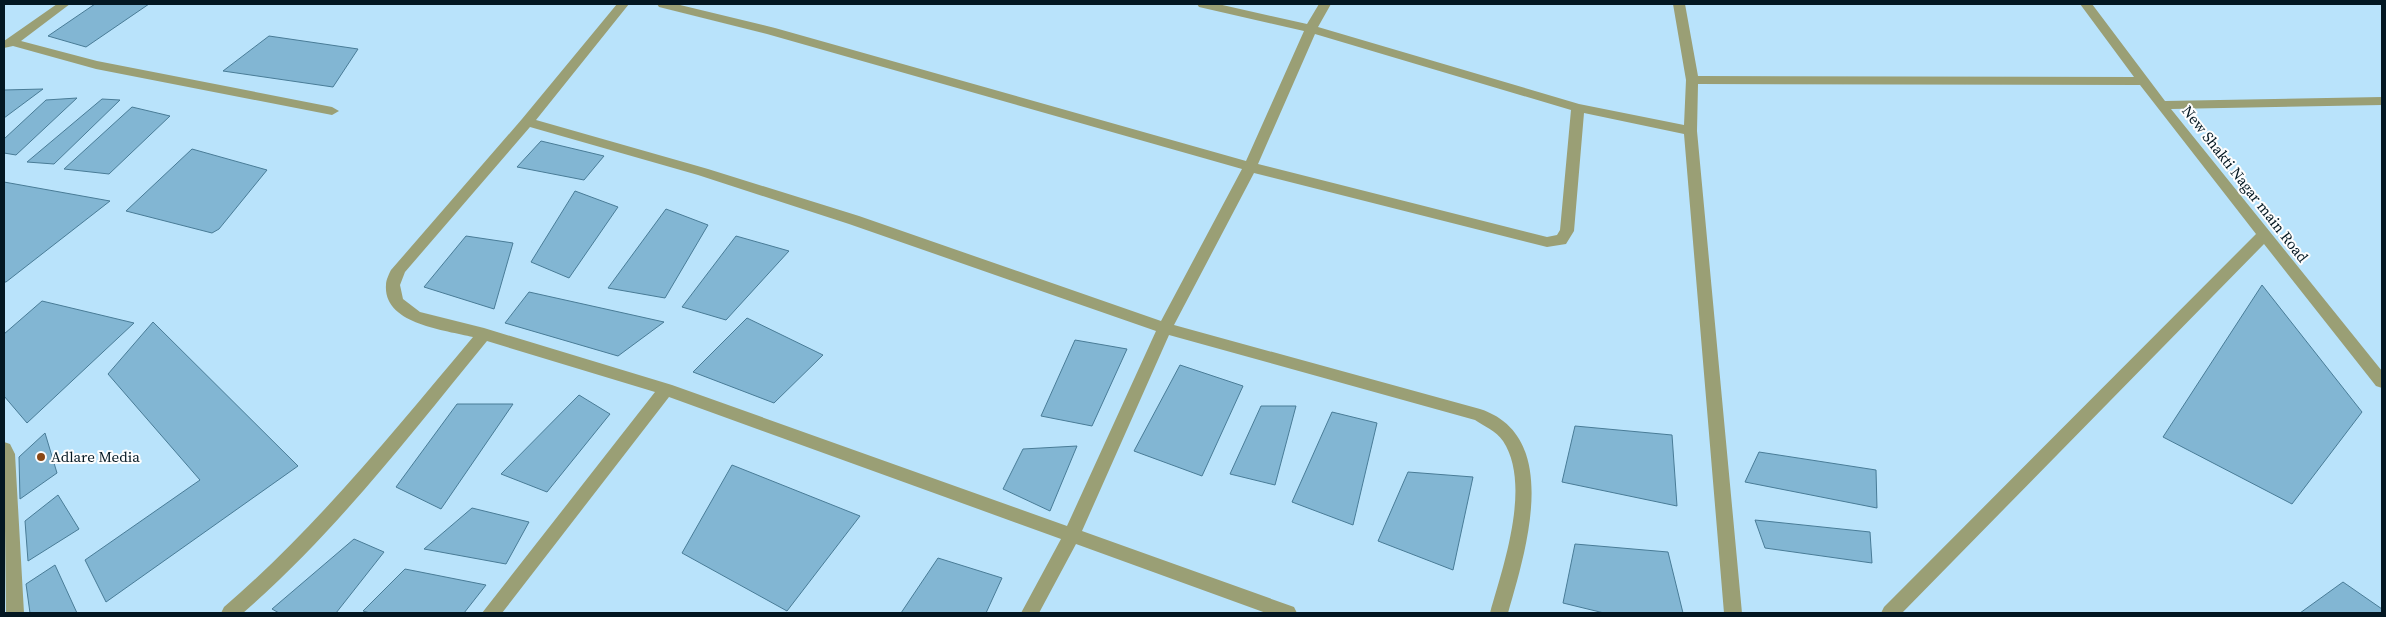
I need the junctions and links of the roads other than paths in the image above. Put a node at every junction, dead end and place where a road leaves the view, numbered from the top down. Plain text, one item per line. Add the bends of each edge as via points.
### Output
1 (64, 4) edge
2 (623, 4) edge
3 (664, 4) edge
4 (1203, 4) edge
5 (1325, 4) edge
6 (1679, 4) edge
7 (2086, 4) edge
8 (1311, 29) junction
9 (8, 45) edge
10 (1692, 80) junction
11 (2144, 81) junction
12 (2382, 101) edge
13 (2161, 105) junction
14 (1578, 108) junction
15 (332, 111) dead end
16 (527, 122) junction
17 (1690, 132) junction
18 (1250, 167) junction
19 (2264, 235) junction
20 (1166, 328) junction
21 (484, 334) junction
22 (2382, 382) edge
23 (666, 389) junction
24 (4, 449) edge
25 (1072, 536) junction
26 (15, 613) edge
27 (230, 613) edge
28 (491, 613) edge
29 (1030, 613) edge
30 (1288, 613) edge
31 (1499, 613) edge
32 (1734, 613) edge
33 (1890, 613) edge

1 - 9 street
2 - 16 street
3 - 18 street via 771,31
4 - 8 street
5 - 8 street
6 - 10 street
7 - 11 street, New Shakti Nagar main Road
8 - 14 street
8 - 18 street
9 - 15 street
10 - 11 street
10 - 17 street
11 - 13 street, New Shakti Nagar main Road
12 - 13 street
13 - 19 street, New Shakti Nagar main Road
14 - 17 street
14 - 18 street via 1569,220 1561,240 1547,242 1528,238
16 - 20 street via 854,220
16 - 21 street via 398,270 393,285 396,302 415,317
17 - 32 street
18 - 20 street
19 - 22 street, New Shakti Nagar main Road
19 - 33 street
20 - 25 street
20 - 31 street via 1480,415 1508,434 1524,467 1521,528
21 - 23 street
21 - 27 street via 353,492 267,581
23 - 25 street
23 - 28 street
24 - 26 street via 7,454
25 - 29 street
25 - 30 street

